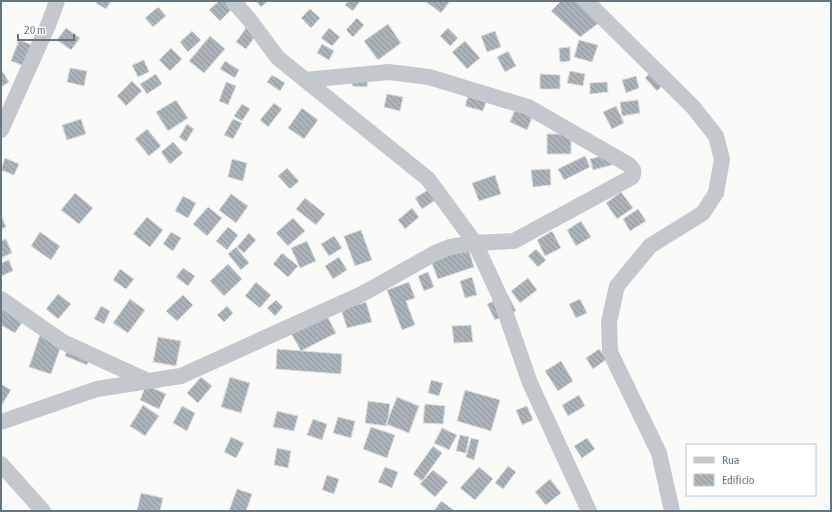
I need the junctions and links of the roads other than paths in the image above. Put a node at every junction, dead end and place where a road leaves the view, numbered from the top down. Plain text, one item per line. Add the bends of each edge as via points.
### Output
1 (57, 1) edge
2 (233, 1) edge
3 (586, 1) edge
4 (305, 80) junction
5 (1, 130) edge
6 (476, 243) junction
7 (1, 299) edge
8 (148, 381) junction
9 (1, 422) edge
10 (1, 464) edge
11 (42, 511) edge
12 (589, 511) edge
13 (672, 511) edge

1 - 5 street
2 - 4 street via 278,58
3 - 13 street via 693,107 716,136 722,159 716,193 703,213 650,246 618,286 609,322 610,352 659,453
4 - 6 street via 428,179
4 - 6 street via 389,72 429,77 528,107 634,170 632,177 514,241
6 - 8 street via 450,247 435,253 364,293 181,376
6 - 12 street via 500,297 530,383
7 - 8 street via 63,342
8 - 9 street via 97,389
10 - 11 street

